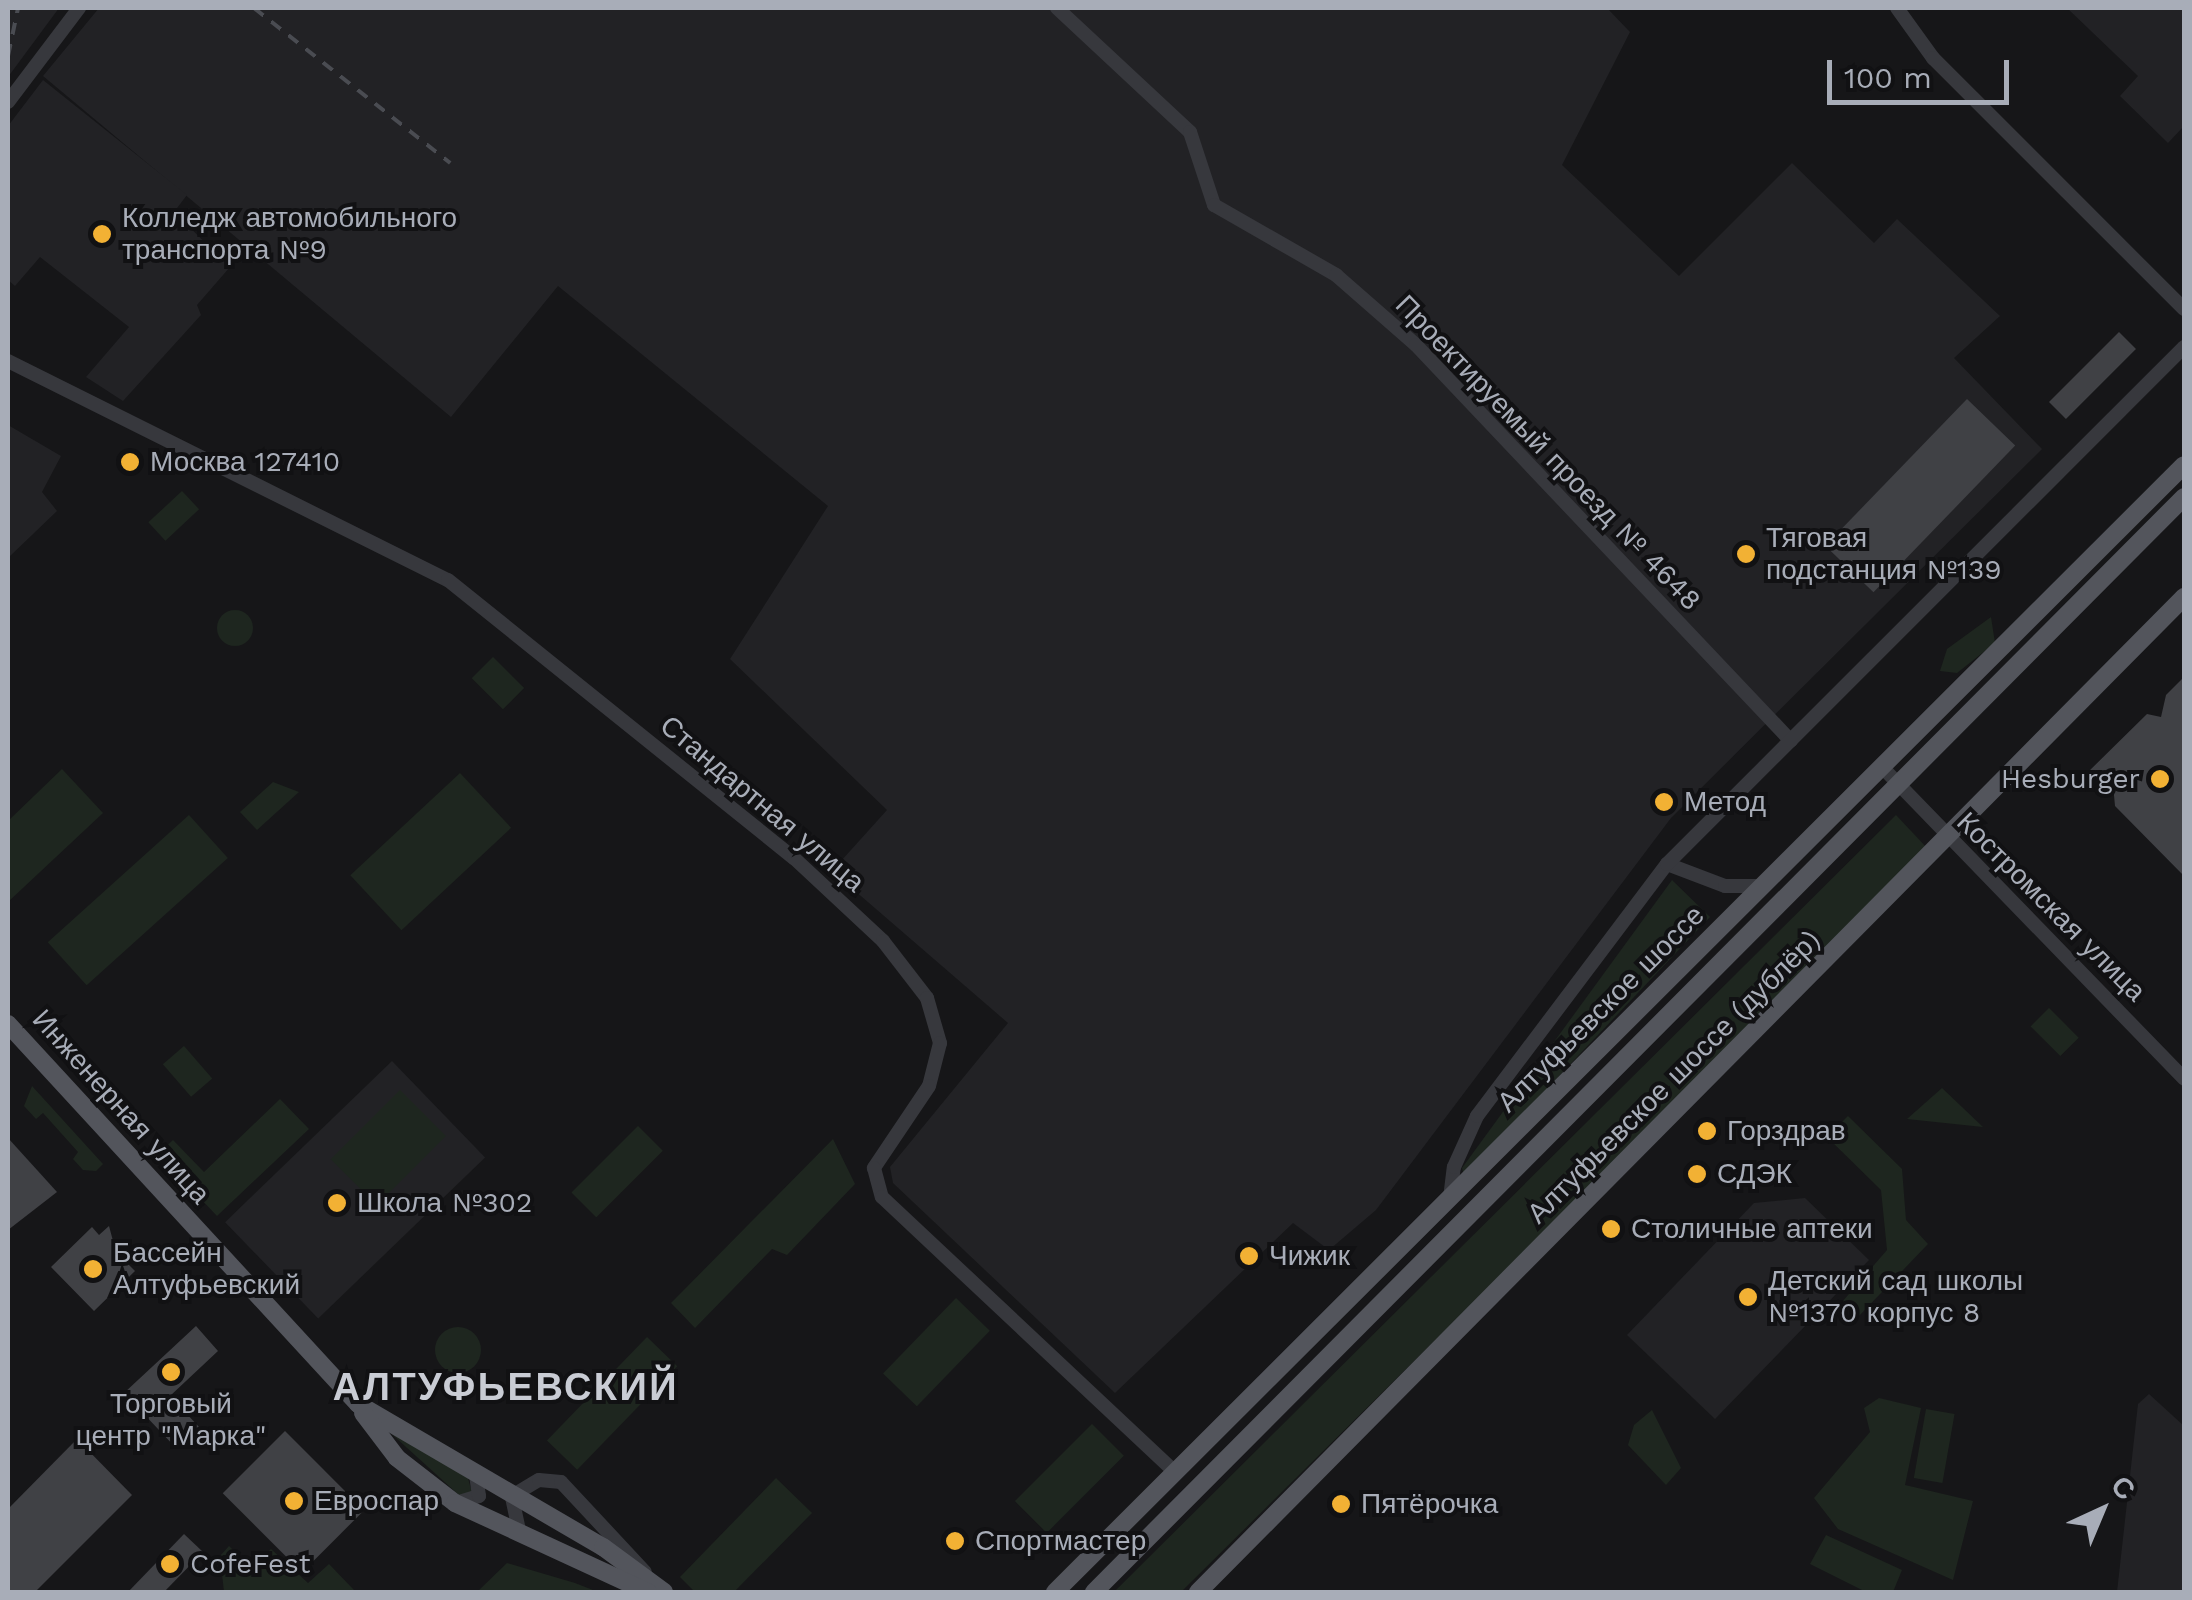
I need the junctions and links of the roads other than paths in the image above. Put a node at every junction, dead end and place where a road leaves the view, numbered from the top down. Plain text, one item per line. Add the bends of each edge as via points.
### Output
1 (79, 8) edge
2 (1057, 8) edge
3 (1897, 8) edge
4 (8, 102) edge
5 (2184, 309) edge
6 (2184, 347) edge
7 (8, 361) edge
8 (2184, 464) edge
9 (2184, 497) edge
10 (2184, 597) edge
11 (1791, 741) junction
12 (1882, 768) junction
13 (1900, 788) junction
14 (1948, 840) junction
15 (1667, 864) junction
16 (1766, 884) junction
17 (8, 1024) edge
18 (2184, 1080) edge
19 (1450, 1198) junction
20 (358, 1404) junction
21 (1175, 1472) junction
22 (476, 1475) junction
23 (512, 1496) junction
24 (455, 1503) junction
25 (520, 1536) junction
26 (648, 1585) edge
27 (664, 1592) edge
28 (1055, 1592) edge
29 (1094, 1592) edge
30 (1198, 1592) edge

1 - 4 street
2 - 11 street, Проектируемый проезд № 4648 via 1190,132 1214,205 1336,275 1416,345
3 - 5 street via 1933,58
6 - 11 street
7 - 21 street, Стандартная улица via 448,580 794,858 882,941 927,998 940,1042 929,1086 874,1168 882,1197
8 - 12 main road, Алтуфьевское шоссе
9 - 13 main road, Алтуфьевское шоссе
10 - 14 main road, Алтуфьевское шоссе (дублёр)
11 - 15 street
12 - 13 street, Костромская улица
12 - 16 main road, Алтуфьевское шоссе
13 - 14 street, Костромская улица
13 - 29 main road, Алтуфьевское шоссе
14 - 18 street, Костромская улица
14 - 30 main road, Алтуфьевское шоссе (дублёр)
15 - 16 street via 1725,886
15 - 19 street via 1477,1116 1454,1167
16 - 19 main road, Алтуфьевское шоссе
17 - 20 main road, Инженерная улица
19 - 21 main road, Алтуфьевское шоссе
20 - 22 main road, Инженерная улица
20 - 24 main road, Инженерная улица via 397,1458
21 - 28 main road, Алтуфьевское шоссе
22 - 23 main road, Инженерная улица
22 - 24 street via 479,1496
23 - 25 street
23 - 26 main road, Инженерная улица
23 - 26 street via 539,1480 561,1482
24 - 25 main road, Инженерная улица
25 - 26 main road, Инженерная улица
26 - 27 main road, Инженерная улица

